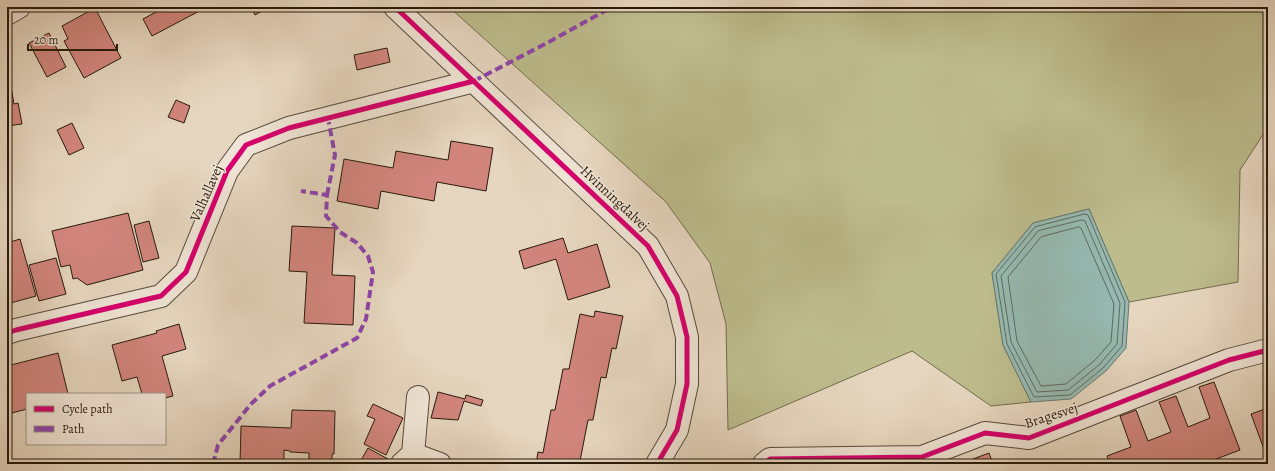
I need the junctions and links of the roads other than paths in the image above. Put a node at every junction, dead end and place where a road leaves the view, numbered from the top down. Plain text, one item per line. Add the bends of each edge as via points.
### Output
1 (19, 7) edge
2 (396, 7) edge
3 (7, 14) edge
4 (474, 81) junction
5 (7, 333) edge
6 (1268, 350) edge
7 (418, 397) dead end
8 (408, 459) edge
9 (440, 464) edge
10 (657, 464) edge
11 (764, 464) edge

1 - 3 street
2 - 4 street, Hvinningdalvej
4 - 5 street, Valhallavej via 289,128 246,145 227,171 186,272 161,296
4 - 10 street, Hvinningdalvej via 648,246 677,296 687,337 688,384 677,430
6 - 11 street, Bragesvej via 1229,360 1029,438 985,433 922,457 770,459
7 - 8 street
8 - 9 street

